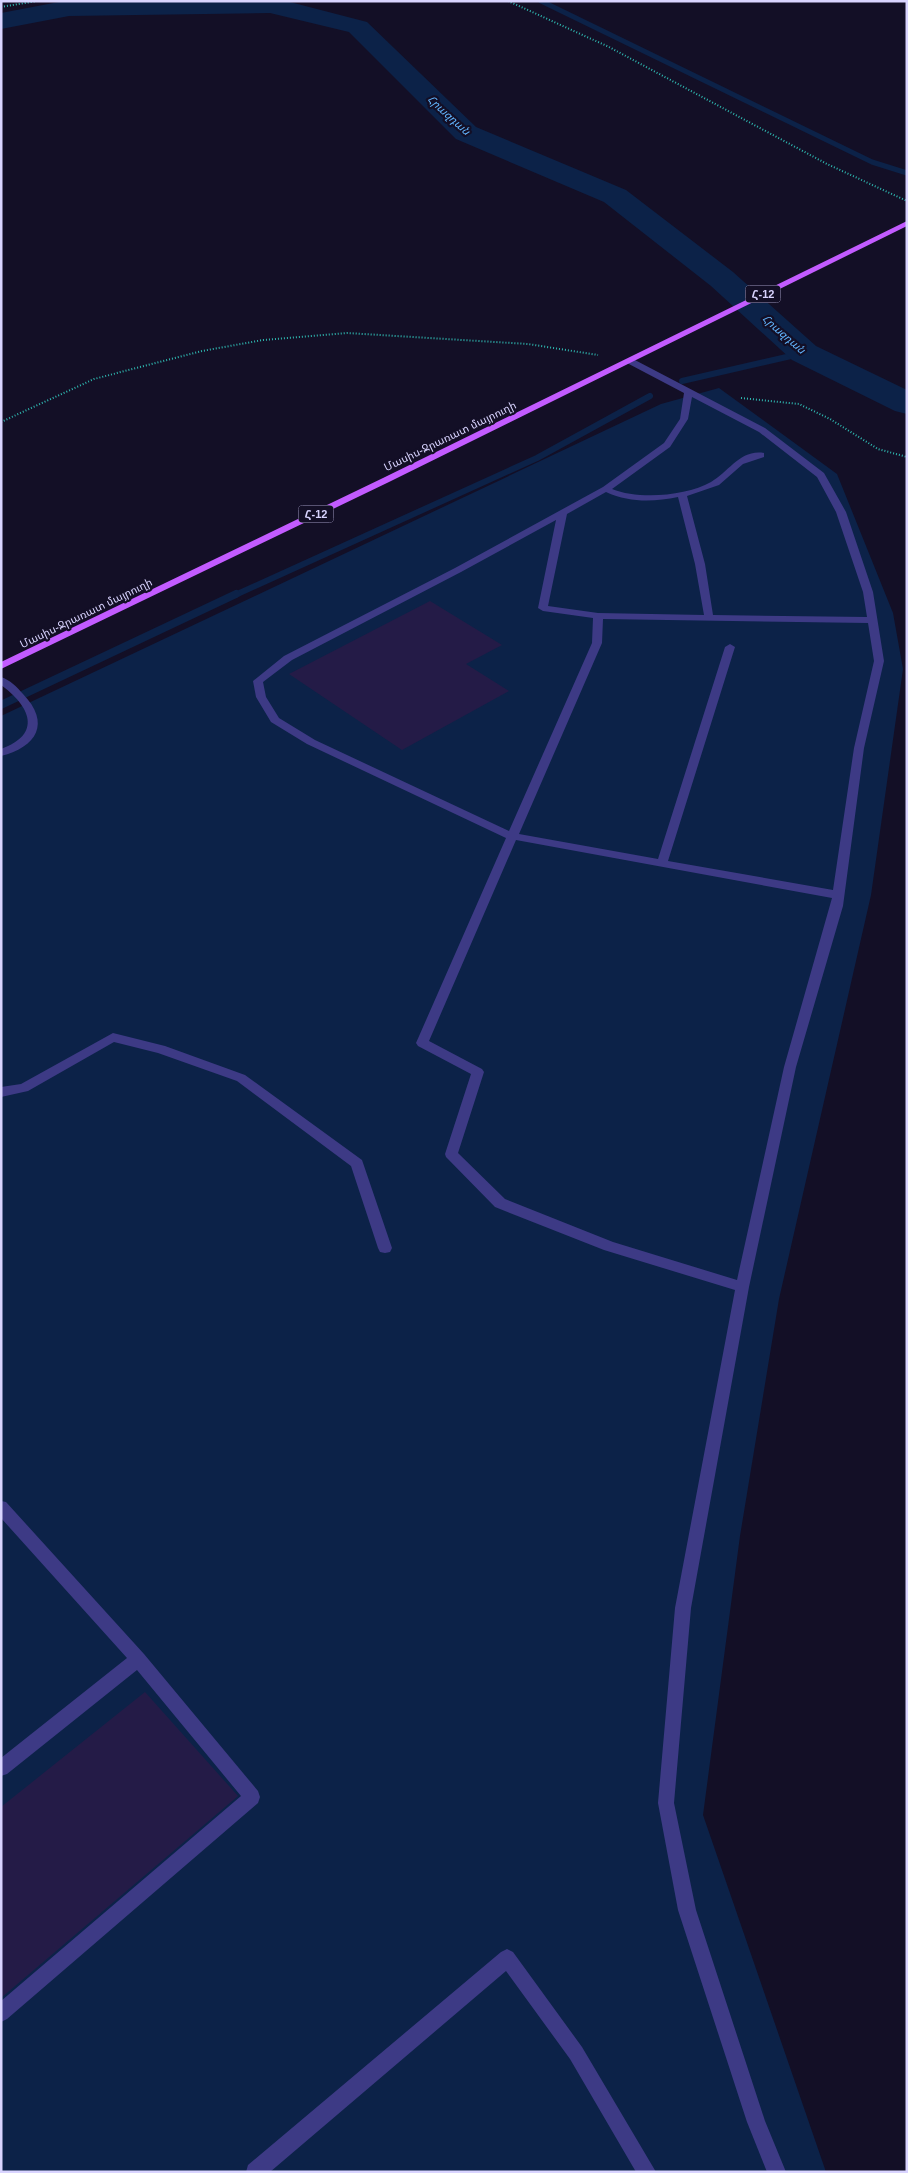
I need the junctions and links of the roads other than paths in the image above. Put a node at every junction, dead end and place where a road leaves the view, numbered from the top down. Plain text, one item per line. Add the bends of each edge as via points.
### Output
1 (907, 223) edge
2 (630, 361) junction
3 (689, 391) junction
4 (761, 455) dead end
5 (606, 489) junction
6 (682, 494) junction
7 (562, 514) junction
8 (598, 616) junction
9 (709, 618) junction
10 (873, 620) junction
11 (730, 647) dead end
12 (1, 666) edge
13 (1, 680) edge
14 (1, 753) edge
15 (511, 836) junction
16 (662, 864) junction
17 (838, 895) junction
18 (1, 1092) edge
19 (385, 1248) dead end
20 (742, 1288) junction
21 (1, 1507) edge
22 (138, 1659) junction
23 (1, 1768) edge
24 (1, 2013) edge
25 (255, 2172) edge
26 (647, 2172) edge
27 (777, 2172) edge

1 - 2 main road, Մասիս-Ջրառատ մայրուղի / Հ-12
2 - 3 lane
2 - 12 main road, Մասիս-Ջրառատ մայրուղի / Հ-12
3 - 5 lane via 684,419 667,446
3 - 10 lane via 762,430 821,475 841,512 868,592
4 - 6 lane via 748,456 716,483
5 - 6 lane via 628,498 666,498
5 - 7 lane
6 - 9 lane via 700,564
7 - 8 lane via 543,608
7 - 15 lane via 288,658 258,681 261,697 276,720 311,742
8 - 9 lane
8 - 15 lane via 597,643
9 - 10 lane
10 - 17 lane via 880,661 859,748
11 - 16 lane
13 - 14 lane via 27,702 35,719 32,732 22,744
15 - 16 lane
15 - 20 lane via 422,1043 478,1072 451,1154 500,1204 609,1246
16 - 17 lane
17 - 20 lane via 790,1067
18 - 19 lane via 24,1088 113,1037 161,1049 241,1078 357,1164
20 - 27 lane via 683,1608 666,1803 687,1910 756,2122
21 - 22 lane
22 - 23 lane
22 - 24 lane via 252,1797
25 - 26 lane via 507,1958 576,2053

